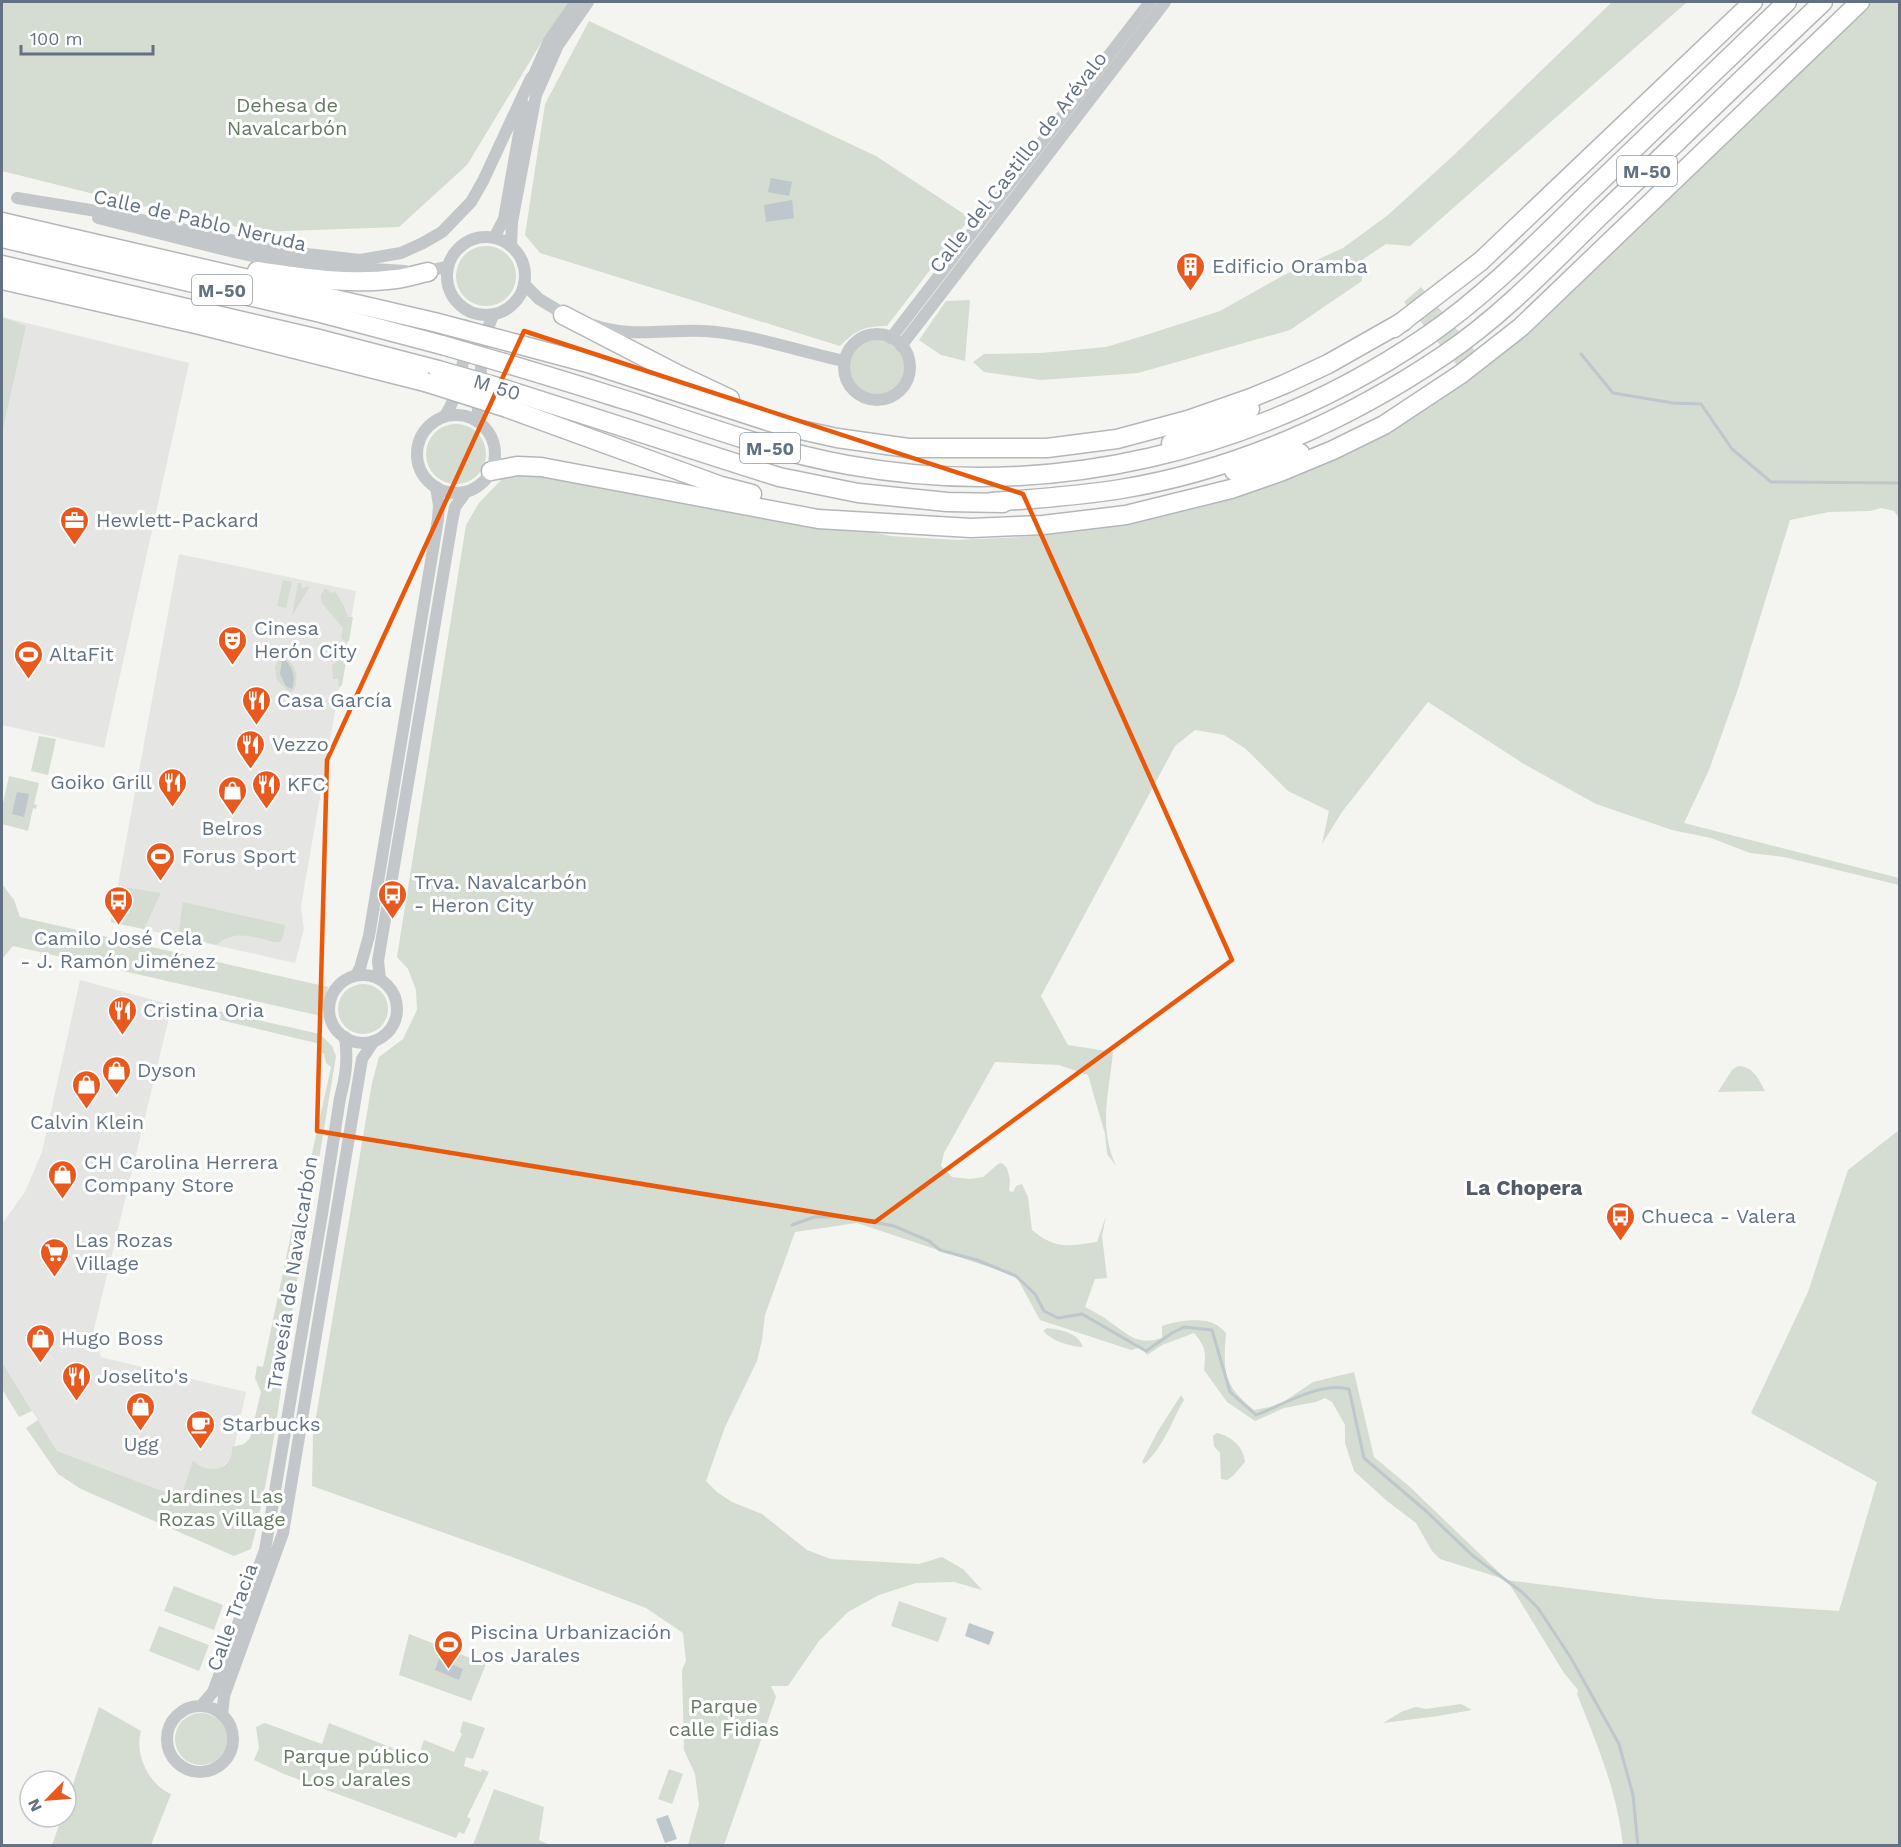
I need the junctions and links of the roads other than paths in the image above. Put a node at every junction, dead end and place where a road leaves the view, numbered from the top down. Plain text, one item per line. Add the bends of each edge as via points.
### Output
1 (576, 2) edge
2 (588, 2) edge
3 (1150, 2) edge
4 (1165, 2) edge
5 (1752, 2) edge
6 (1787, 2) edge
7 (1823, 2) edge
8 (1860, 2) edge
9 (531, 78) junction
10 (2, 222) edge
11 (46, 232) junction
12 (2, 238) edge
13 (494, 238) junction
14 (511, 246) junction
15 (2, 265) edge
16 (447, 267) junction
17 (428, 272) junction
18 (2, 280) edge
19 (524, 284) junction
20 (464, 308) junction
21 (493, 315) junction
22 (563, 315) junction
23 (1408, 318) junction
24 (896, 342) junction
25 (844, 361) junction
26 (431, 376) junction
27 (1414, 404) junction
28 (445, 416) junction
29 (477, 421) junction
30 (890, 446) junction
31 (491, 471) junction
32 (1047, 474) junction
33 (436, 487) junction
34 (466, 492) junction
35 (991, 502) junction
36 (900, 524) junction
37 (356, 975) junction
38 (380, 979) junction
39 (345, 1037) junction
40 (374, 1041) junction
41 (283, 1533) joint
42 (265, 1550) joint
43 (201, 1706) junction
44 (222, 1715) junction

1 - 9 street via 549,41
2 - 14 street via 558,45 536,95
3 - 24 street, Calle del Castillo de Arévalo
4 - 24 street, Calle del Castillo de Arévalo
5 - 23 highway via 1489,254
6 - 32 highway, M-50 via 1487,288 1428,335 1367,374 1271,420 1198,446 1145,459
7 - 35 highway, M-50 via 1504,307 1445,354 1379,395 1326,423 1235,460 1188,474 1124,489
8 - 27 highway via 1521,327 1461,374
9 - 13 street via 504,219
9 - 17 street, Calle de Pablo Neruda via 471,202 442,232 391,255 360,260 280,251 115,214 17,198 291,264
10 - 11 highway
11 - 17 highway via 321,280 397,279
11 - 30 highway, bridge via 434,322 588,363 783,426
12 - 32 highway, M-50, bridge via 442,345 808,458 915,474
13 - 14 street
13 - 16 street via 476,239 460,247
14 - 19 street via 523,263
15 - 26 highway, M 50 / M-50 via 315,338
16 - 17 street, Calle de Pablo Neruda
16 - 20 street via 450,293
18 - 26 highway
19 - 21 street via 508,309
19 - 22 street
20 - 21 street via 478,315
20 - 28 street via 459,387
21 - 29 street via 483,341
22 - 25 street via 626,331 706,331
22 - 30 highway via 731,399
23 - 30 highway via 1285,384 1188,420 1117,439 1047,448
23 - 32 highway via 1331,368 1183,439
24 - 25 street via 872,334 854,343
24 - 25 street via 907,354 909,375 890,398 870,400 852,390 843,371
26 - 35 highway, M 50 / M-50, bridge via 501,388 779,477 858,494
26 - 36 highway, bridge via 721,486 839,515
27 - 35 highway via 1287,458 1227,473 1124,496 1044,507
27 - 36 highway via 1384,425 1333,450 1194,500 1126,515 1043,525 971,528
28 - 29 street via 462,415
28 - 33 street via 429,426 418,445 421,469
29 - 31 street via 494,443
31 - 34 street via 481,484
31 - 36 highway via 517,466 541,468 818,519
33 - 34 street
33 - 37 street via 438,519 369,936
34 - 38 street via 455,507 452,522 378,961
37 - 38 street
37 - 39 street, Travesía de Navalcarbón via 339,984 330,1002 332,1022
38 - 40 street, Travesía de Navalcarbón via 393,993 397,1012 390,1030
39 - 40 street via 354,1042
39 - 42 street, Travesía de Navalcarbón via 345,1080
40 - 41 street, Travesía de Navalcarbón via 362,1059
41 - 44 street, Calle Tracia via 224,1696
42 - 43 street, Calle Tracia via 213,1692
43 - 44 street
43 - 44 street via 179,1714 169,1729 168,1745 183,1768 208,1772 230,1755 233,1737

